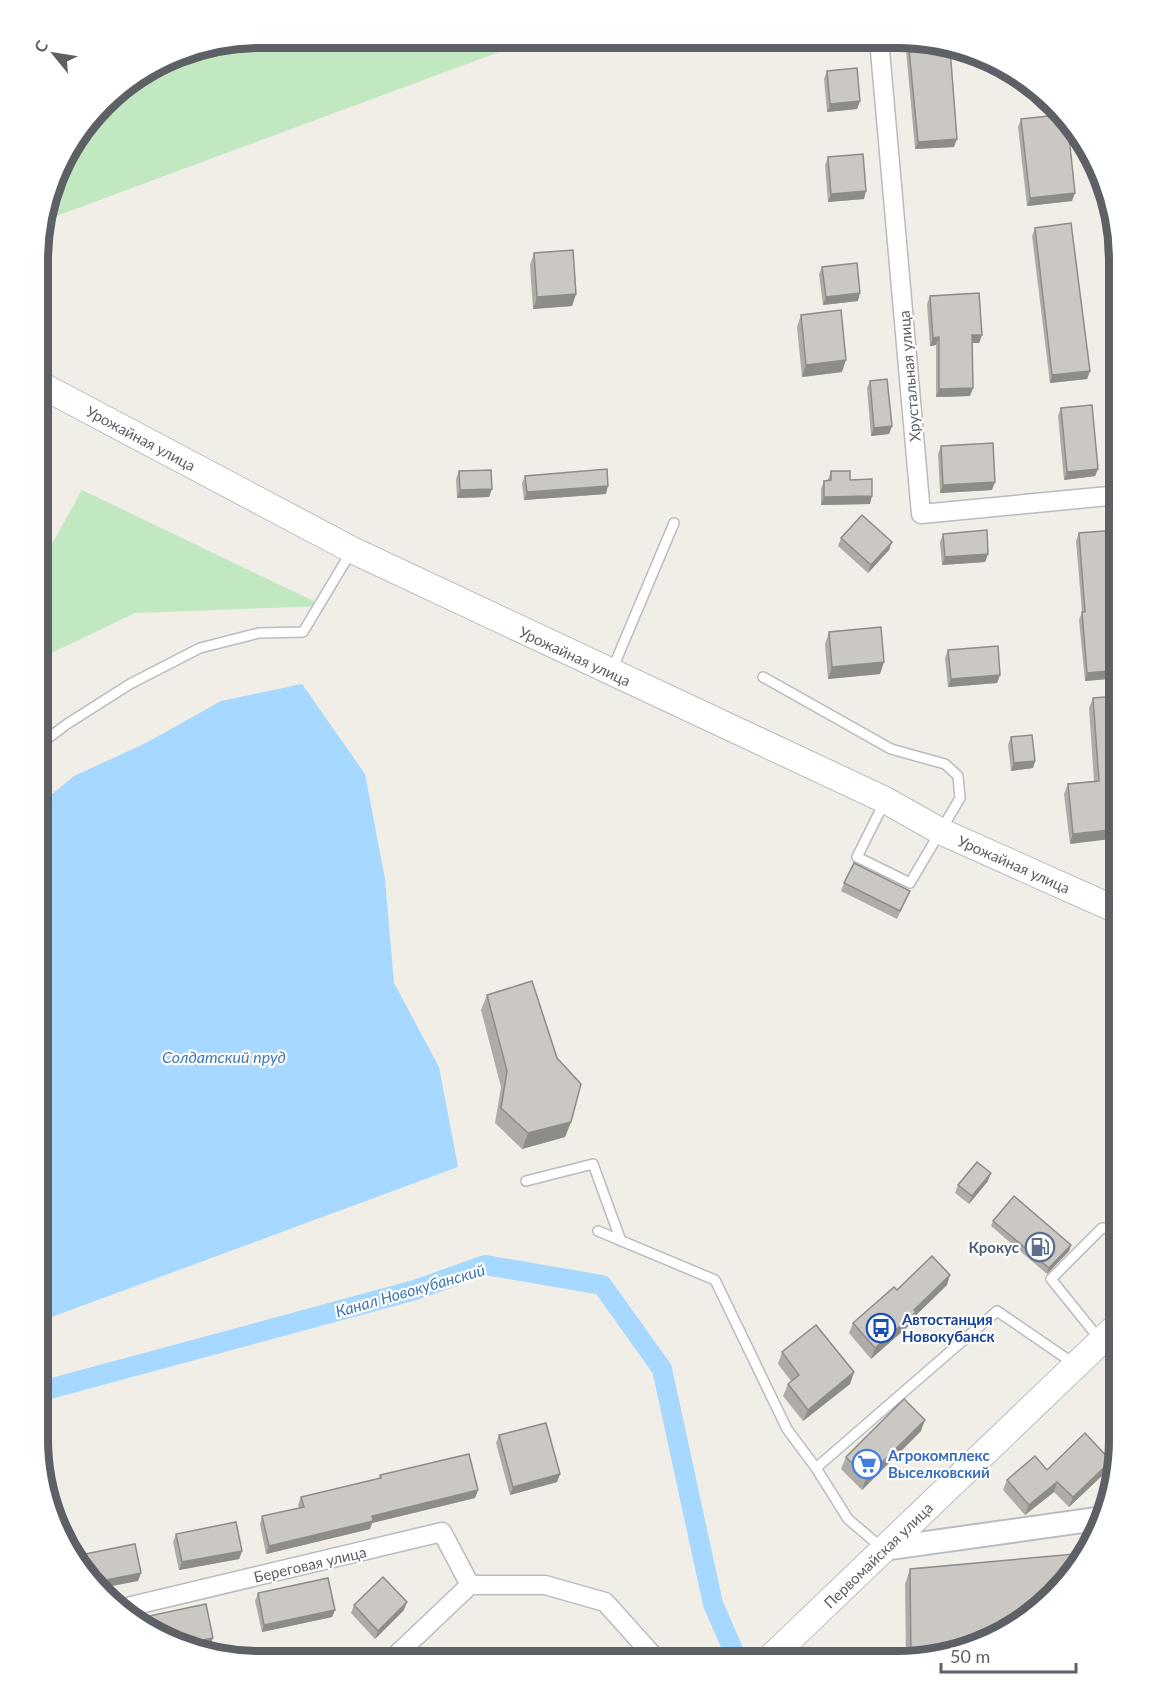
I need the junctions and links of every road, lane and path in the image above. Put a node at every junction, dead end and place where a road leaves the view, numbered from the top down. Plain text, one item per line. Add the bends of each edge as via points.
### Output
1 (880, 48) edge
2 (48, 389) edge
3 (1109, 496) edge
4 (674, 523) dead end
5 (352, 550) junction
6 (611, 673) junction
7 (762, 677) dead end
8 (48, 738) edge
9 (885, 800) junction
10 (940, 831) junction
11 (1109, 907) edge
12 (526, 1181) dead end
13 (1109, 1228) edge
14 (598, 1231) dead end
15 (621, 1240) junction
16 (1109, 1331) edge
17 (1109, 1333) edge
18 (1077, 1365) junction
19 (816, 1467) junction
20 (1093, 1520) edge
21 (883, 1550) junction
22 (470, 1585) junction
23 (130, 1606) edge
24 (400, 1651) edge
25 (649, 1651) edge
26 (777, 1651) edge

1 - 3 street, Хрустальная улица via 921,514
2 - 5 main road, Урожайная улица
4 - 6 lane
5 - 6 main road, Урожайная улица
5 - 8 lane via 303,632 259,633 200,648 130,684
6 - 9 main road, Урожайная улица
7 - 10 lane via 891,749 945,764 958,776 960,798
9 - 10 main road, Урожайная улица
9 - 10 lane via 857,856 910,883
10 - 11 main road, Урожайная улица
12 - 15 lane via 593,1164
13 - 16 lane via 1102,1228 1051,1279
14 - 15 lane
15 - 19 lane via 715,1281 787,1429
17 - 18 main road, Первомайская улица
18 - 19 lane via 997,1311
18 - 21 main road, Первомайская улица
19 - 21 lane via 848,1519
20 - 21 street
21 - 26 main road, Первомайская улица
22 - 23 street, Береговая улица via 442,1532
22 - 24 street
22 - 25 street via 544,1585 605,1602

